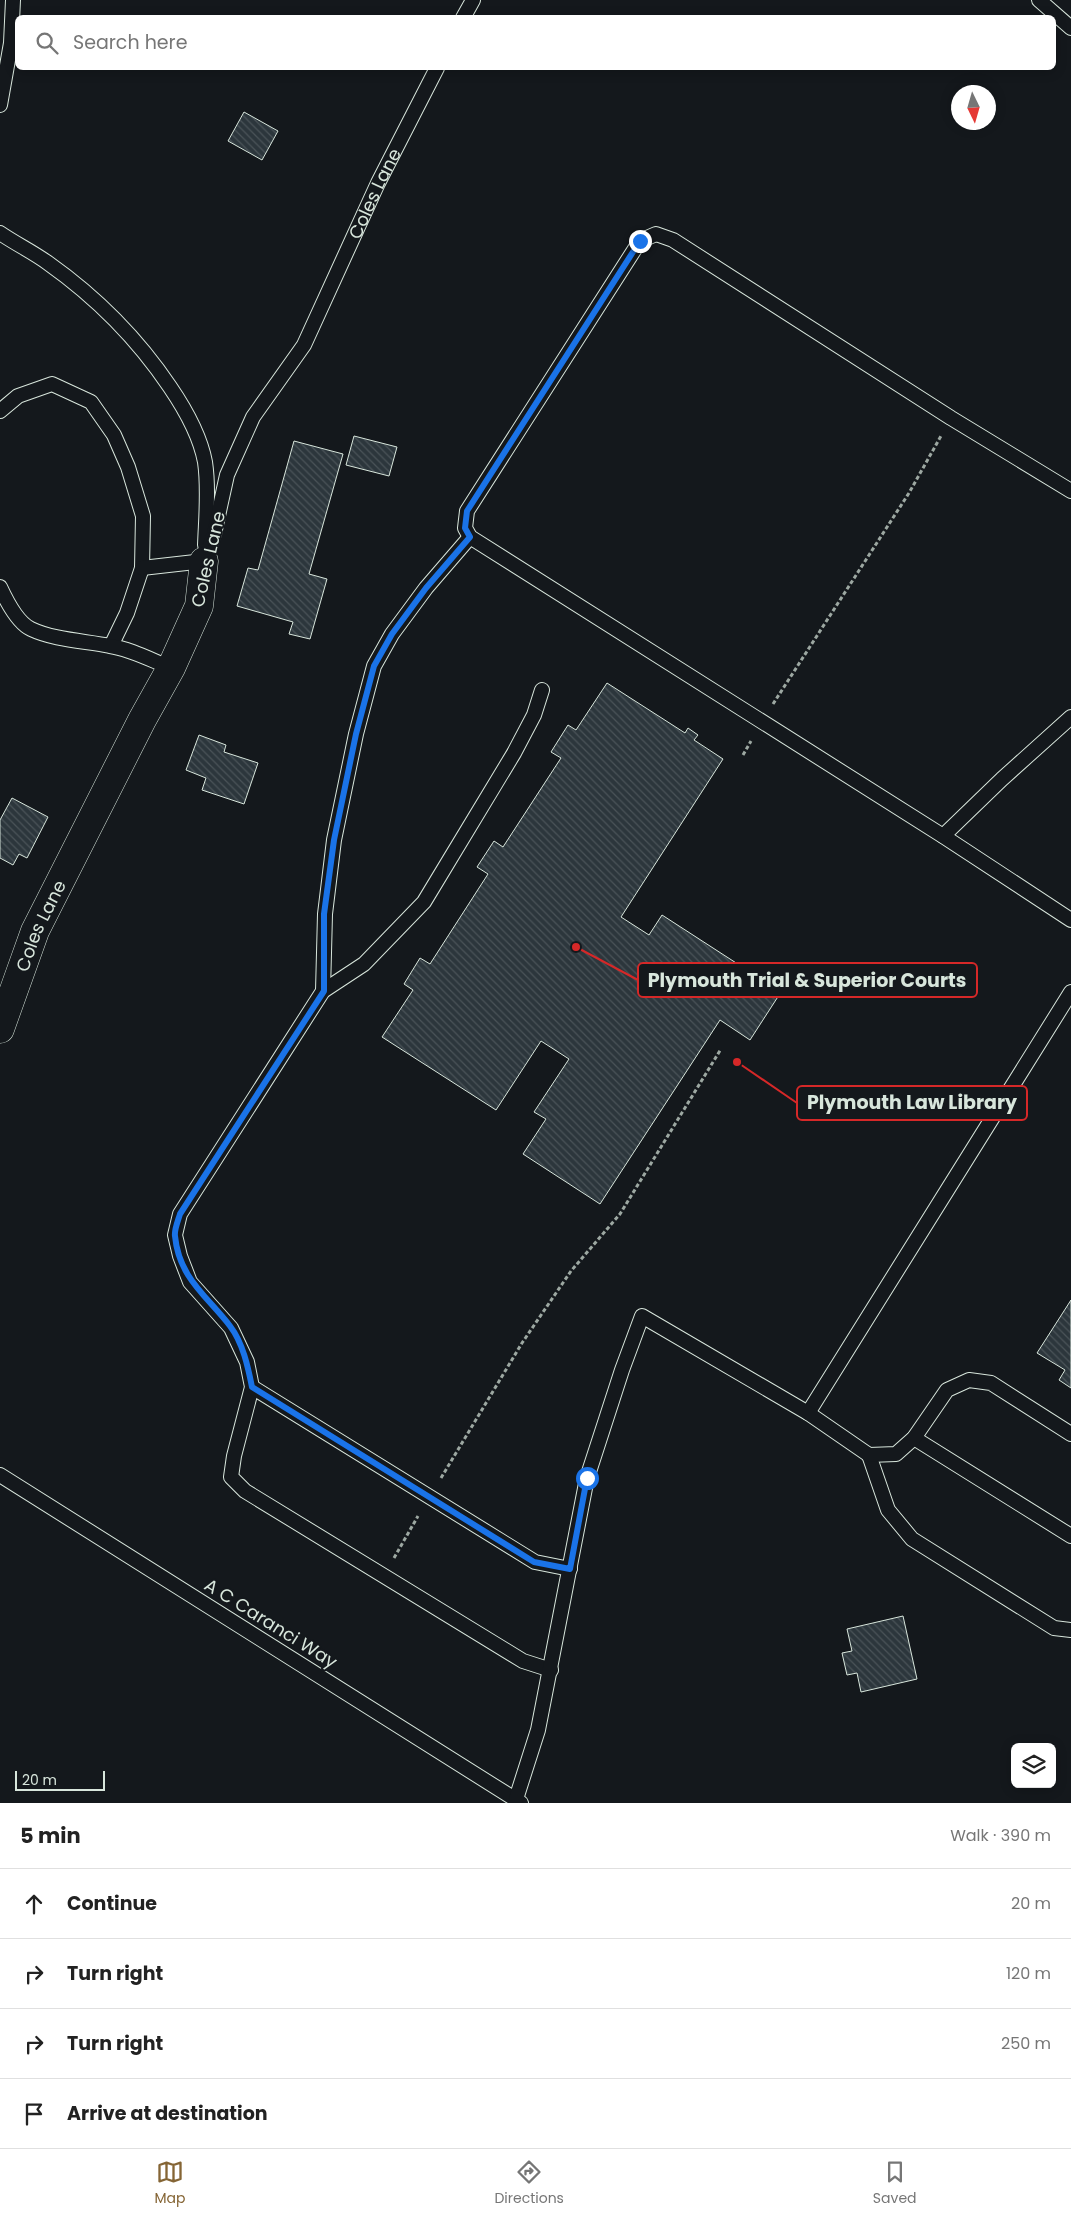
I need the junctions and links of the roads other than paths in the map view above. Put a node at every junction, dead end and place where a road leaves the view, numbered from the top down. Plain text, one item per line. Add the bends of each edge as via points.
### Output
1 (13, 0) edge
2 (473, 0) edge
3 (1039, 0) edge
4 (465, 15) edge
5 (1071, 28) edge
6 (436, 70) edge
7 (0, 105) edge
8 (0, 233) edge
9 (0, 411) edge
10 (1071, 491) edge
11 (470, 537) junction
12 (204, 561) junction
13 (142, 568) junction
14 (0, 587) edge
15 (111, 646) junction
16 (171, 668) junction
17 (542, 690) dead end
18 (1071, 717) edge
19 (943, 836) junction
20 (1071, 920) edge
21 (324, 991) junction
22 (1071, 992) edge
23 (0, 1029) edge
24 (252, 1387) junction
25 (808, 1413) junction
26 (1071, 1434) edge
27 (914, 1438) junction
28 (869, 1455) junction
29 (0, 1475) edge
30 (1071, 1536) edge
31 (570, 1569) junction
32 (1071, 1630) edge
33 (551, 1670) junction
34 (518, 1801) edge

1 - 7 lane via 11,43
2 - 4 lane
3 - 5 lane
6 - 12 lane, Coles Lane via 378,183 304,345 253,417 227,475 214,534
8 - 12 lane via 48,263 103,307 142,348 178,399 194,429 204,460 207,482
9 - 13 lane via 18,396 52,384 91,402 114,435 128,467 142,516
10 - 11 lane via 673,240 656,234 640,241 467,511 465,528
11 - 19 lane
11 - 21 lane via 426,588 392,634 374,666 334,840 324,914
12 - 13 lane
12 - 16 street, Coles Lane via 199,606
13 - 15 lane via 127,614
14 - 15 lane via 9,607 30,629
15 - 16 lane
16 - 23 street, Coles Lane via 35,931
17 - 21 lane via 514,753 424,902 364,964
18 - 19 lane
19 - 20 lane
21 - 24 lane via 180,1214 175,1235 190,1282 231,1328 247,1362
22 - 25 lane
24 - 31 lane via 534,1562
24 - 33 lane via 231,1477 245,1491 523,1661
25 - 28 lane
25 - 31 lane via 642,1316 587,1478
26 - 27 lane via 991,1383 969,1380 947,1390
27 - 28 lane via 896,1454
27 - 30 lane
28 - 32 lane via 888,1510 912,1539 1054,1628
29 - 34 lane, A C Caranci Way
31 - 33 lane
33 - 34 lane

